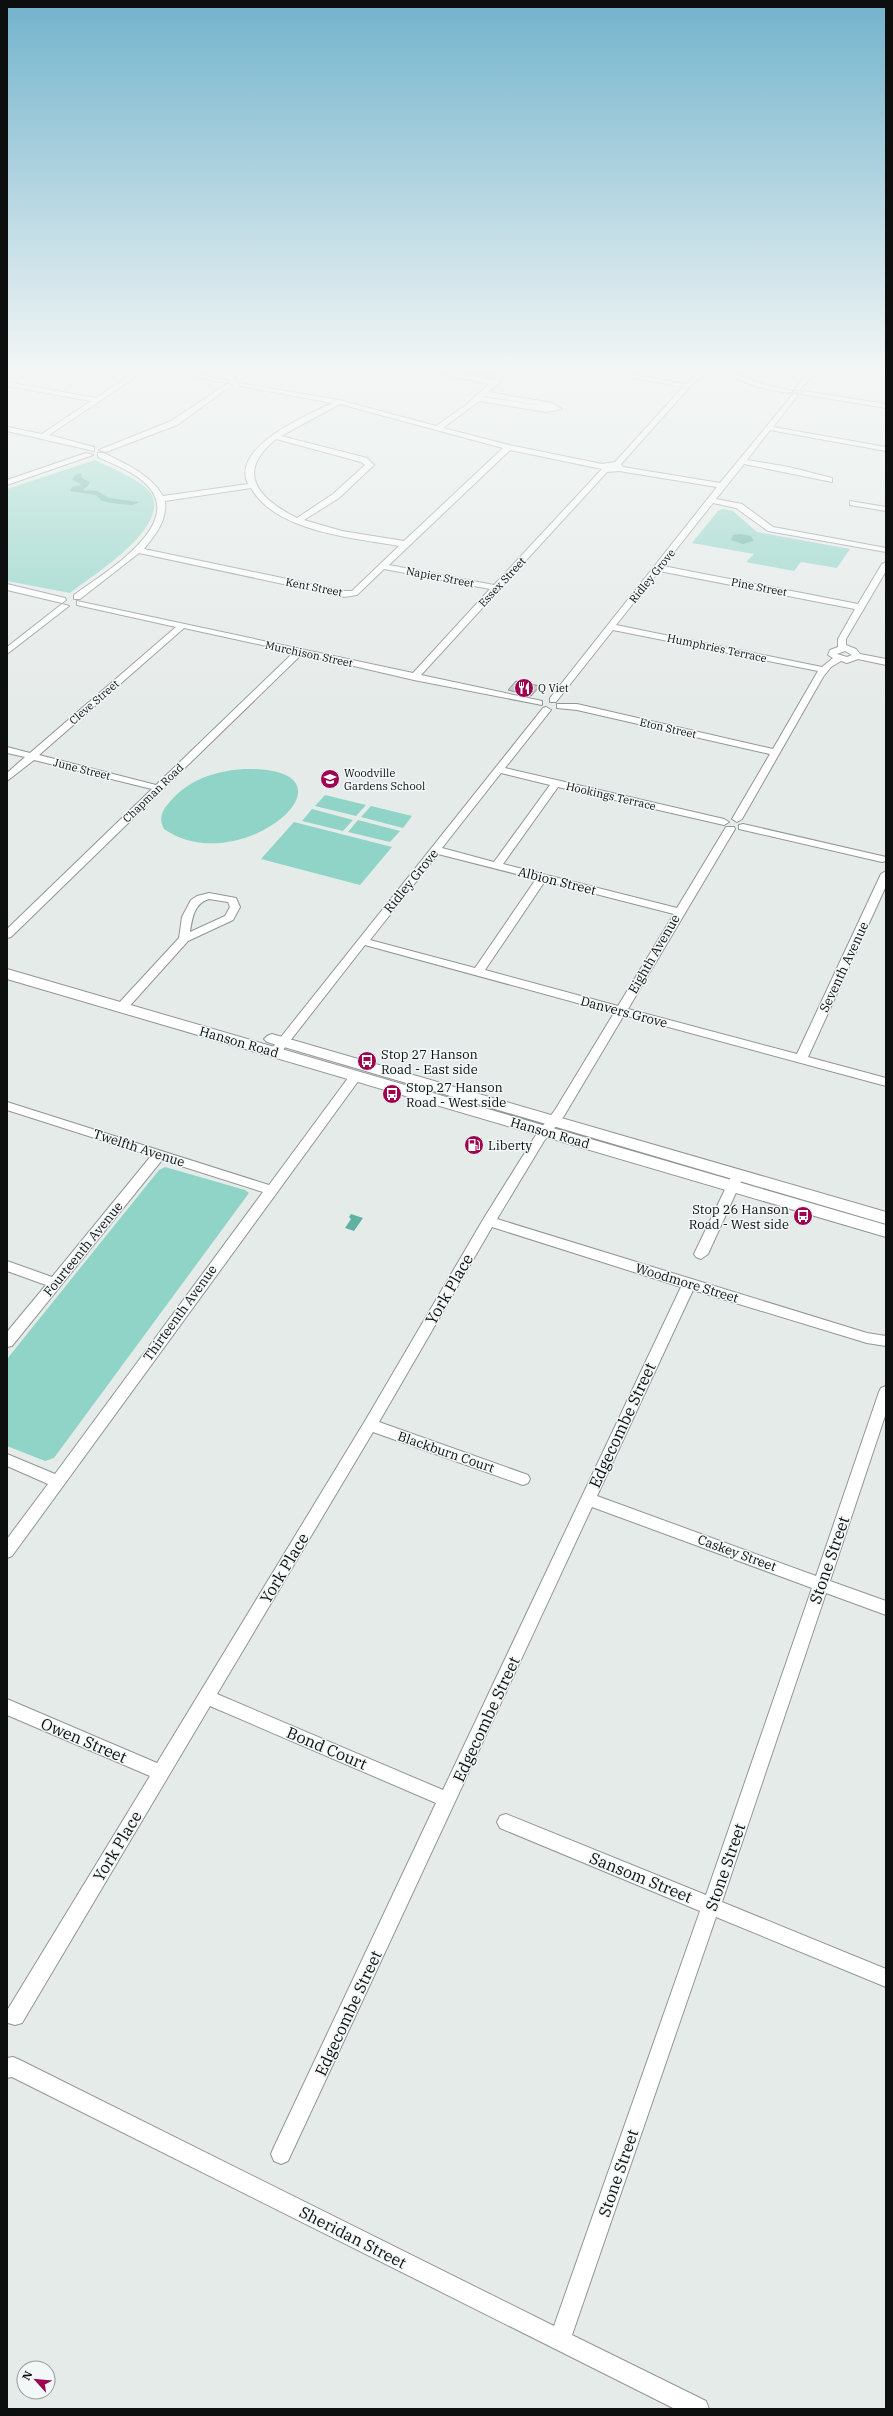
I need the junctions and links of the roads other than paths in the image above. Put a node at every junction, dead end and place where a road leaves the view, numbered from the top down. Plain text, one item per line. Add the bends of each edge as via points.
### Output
1 (151, 485) edge
2 (348, 485) edge
3 (467, 485) edge
4 (590, 485) edge
5 (715, 485) edge
6 (252, 486) joint
7 (722, 486) joint
8 (161, 499) junction
9 (712, 500) junction
10 (853, 504) dead end
11 (886, 509) edge
12 (299, 520) junction
13 (405, 544) junction
14 (136, 550) junction
15 (886, 550) edge
16 (886, 564) edge
17 (383, 566) junction
18 (658, 568) junction
19 (7, 587) edge
20 (496, 588) junction
21 (78, 600) junction
22 (64, 603) junction
23 (860, 607) junction
24 (182, 626) junction
25 (611, 627) junction
26 (842, 648) junction
27 (7, 651) edge
28 (299, 652) junction
29 (857, 656) junction
30 (838, 659) junction
31 (886, 662) edge
32 (824, 670) junction
33 (414, 677) junction
34 (557, 703) junction
35 (542, 706) junction
36 (7, 750) edge
37 (775, 752) junction
38 (32, 756) junction
39 (499, 770) junction
40 (7, 778) edge
41 (556, 783) junction
42 (158, 788) junction
43 (740, 823) junction
44 (727, 826) junction
45 (436, 850) junction
46 (885, 860) edge
47 (496, 865) junction
48 (886, 874) edge
49 (544, 877) junction
50 (679, 912) junction
51 (7, 935) edge
52 (184, 939) junction
53 (362, 941) junction
54 (7, 962) edge
55 (478, 972) junction
56 (7, 974) edge
57 (127, 1003) junction
58 (621, 1011) junction
59 (279, 1047) junction
60 (801, 1059) junction
61 (372, 1068) junction
62 (355, 1077) junction
63 (886, 1082) edge
64 (7, 1106) edge
65 (550, 1126) junction
66 (159, 1155) junction
67 (735, 1180) junction
68 (271, 1190) junction
69 (886, 1218) edge
70 (490, 1221) junction
71 (886, 1231) edge
72 (700, 1254) dead end
73 (7, 1266) edge
74 (55, 1283) junction
75 (689, 1284) junction
76 (886, 1341) edge
77 (7, 1342) edge
78 (886, 1392) edge
79 (370, 1425) junction
80 (7, 1460) edge
81 (523, 1479) dead end
82 (57, 1481) junction
83 (588, 1499) junction
84 (7, 1551) edge
85 (821, 1584) junction
86 (886, 1608) edge
87 (206, 1697) junction
88 (7, 1707) edge
89 (161, 1773) junction
90 (448, 1800) junction
91 (506, 1822) dead end
92 (712, 1905) junction
93 (886, 1978) edge
94 (15, 2016) dead end
95 (7, 2068) edge
96 (281, 2154) dead end
97 (560, 2340) junction
98 (698, 2409) edge

1 - 8 street
2 - 12 street
3 - 13 street, Kent Street
4 - 20 street, Essex Street
5 - 7 street
6 - 8 street
6 - 12 street via 266,503
7 - 9 street, Ridley Grove
8 - 14 street via 163,515 159,526
9 - 15 street via 739,506 759,523 771,529
9 - 18 street, Ridley Grove
10 - 11 street
12 - 13 street via 335,531
13 - 17 street, Kent Street
14 - 17 street, Kent Street via 344,594 354,593
14 - 21 street
16 - 23 street
17 - 20 street, Napier Street
18 - 23 street, Pine Street
18 - 25 street, Ridley Grove
19 - 22 street
20 - 33 street, Essex Street
21 - 22 street
21 - 24 street, Murchison Street
22 - 27 street
23 - 26 street via 842,638
24 - 28 street, Murchison Street
24 - 38 street, Cleve Street
25 - 32 street, Humphries Terrace
25 - 34 street, Ridley Grove
26 - 29 street via 853,650
26 - 30 street via 832,651 832,655
28 - 33 street, Murchison Street
28 - 42 street, Chapman Road
29 - 30 street via 847,660
29 - 31 street
30 - 32 street
32 - 37 street
33 - 35 street, Murchison Street
34 - 35 street via 552,710
34 - 37 street, Eton Street
35 - 39 street, Ridley Grove
36 - 38 street, June Street
37 - 43 street
38 - 40 street, Cleve Street
38 - 42 street, June Street
39 - 41 street, Hookings Terrace
39 - 45 street, Ridley Grove
41 - 44 street, Hookings Terrace
41 - 47 street
42 - 51 street, Chapman Road
43 - 44 street
43 - 46 street
44 - 50 street, Eighth Avenue
45 - 47 street, Albion Street
45 - 53 street, Ridley Grove
47 - 49 street, Albion Street
48 - 60 street, Seventh Avenue
49 - 50 street, Albion Street
49 - 55 street
50 - 58 street, Eighth Avenue
52 - 52 street via 186,915 192,903 204,897 219,896 232,900 235,908 228,918
52 - 57 street
53 - 55 street, Danvers Grove
53 - 59 street, Ridley Grove
54 - 57 main road, Hanson Road
55 - 58 street, Danvers Grove
56 - 57 main road, Hanson Road
57 - 59 main road, Hanson Road
58 - 60 street, Danvers Grove
58 - 65 street, Eighth Avenue
59 - 61 main road, Hanson Road
59 - 62 main road, Hanson Road
60 - 63 street, Danvers Grove
61 - 62 main road
61 - 65 main road, Hanson Road
62 - 65 main road, Hanson Road
62 - 68 street, Thirteenth Avenue
64 - 66 street, Twelfth Avenue
65 - 67 main road, Hanson Road
65 - 70 street, York Place
66 - 68 street, Twelfth Avenue
66 - 74 street, Fourteenth Avenue
67 - 69 main road, Hanson Road
67 - 71 main road, Hanson Road
67 - 72 street
68 - 82 street, Thirteenth Avenue
70 - 75 street, Woodmore Street
70 - 79 street, York Place
73 - 74 street
74 - 77 street, Fourteenth Avenue
75 - 76 street, Woodmore Street via 867,1338
75 - 83 street, Edgecombe Street
78 - 85 street, Stone Street
79 - 81 street, Blackburn Court
79 - 87 street, York Place
80 - 82 street
82 - 84 street, Thirteenth Avenue
83 - 85 street, Caskey Street
83 - 90 street, Edgecombe Street
85 - 86 street, Caskey Street
85 - 92 street, Stone Street
87 - 89 street, York Place
87 - 90 street, Bond Court
88 - 89 street, Owen Street
89 - 94 street, York Place
90 - 96 street, Edgecombe Street
91 - 92 street, Sansom Street
92 - 93 street, Sansom Street
92 - 97 street, Stone Street
95 - 97 street, Sheridan Street via 13,2067
97 - 98 street, Sheridan Street

